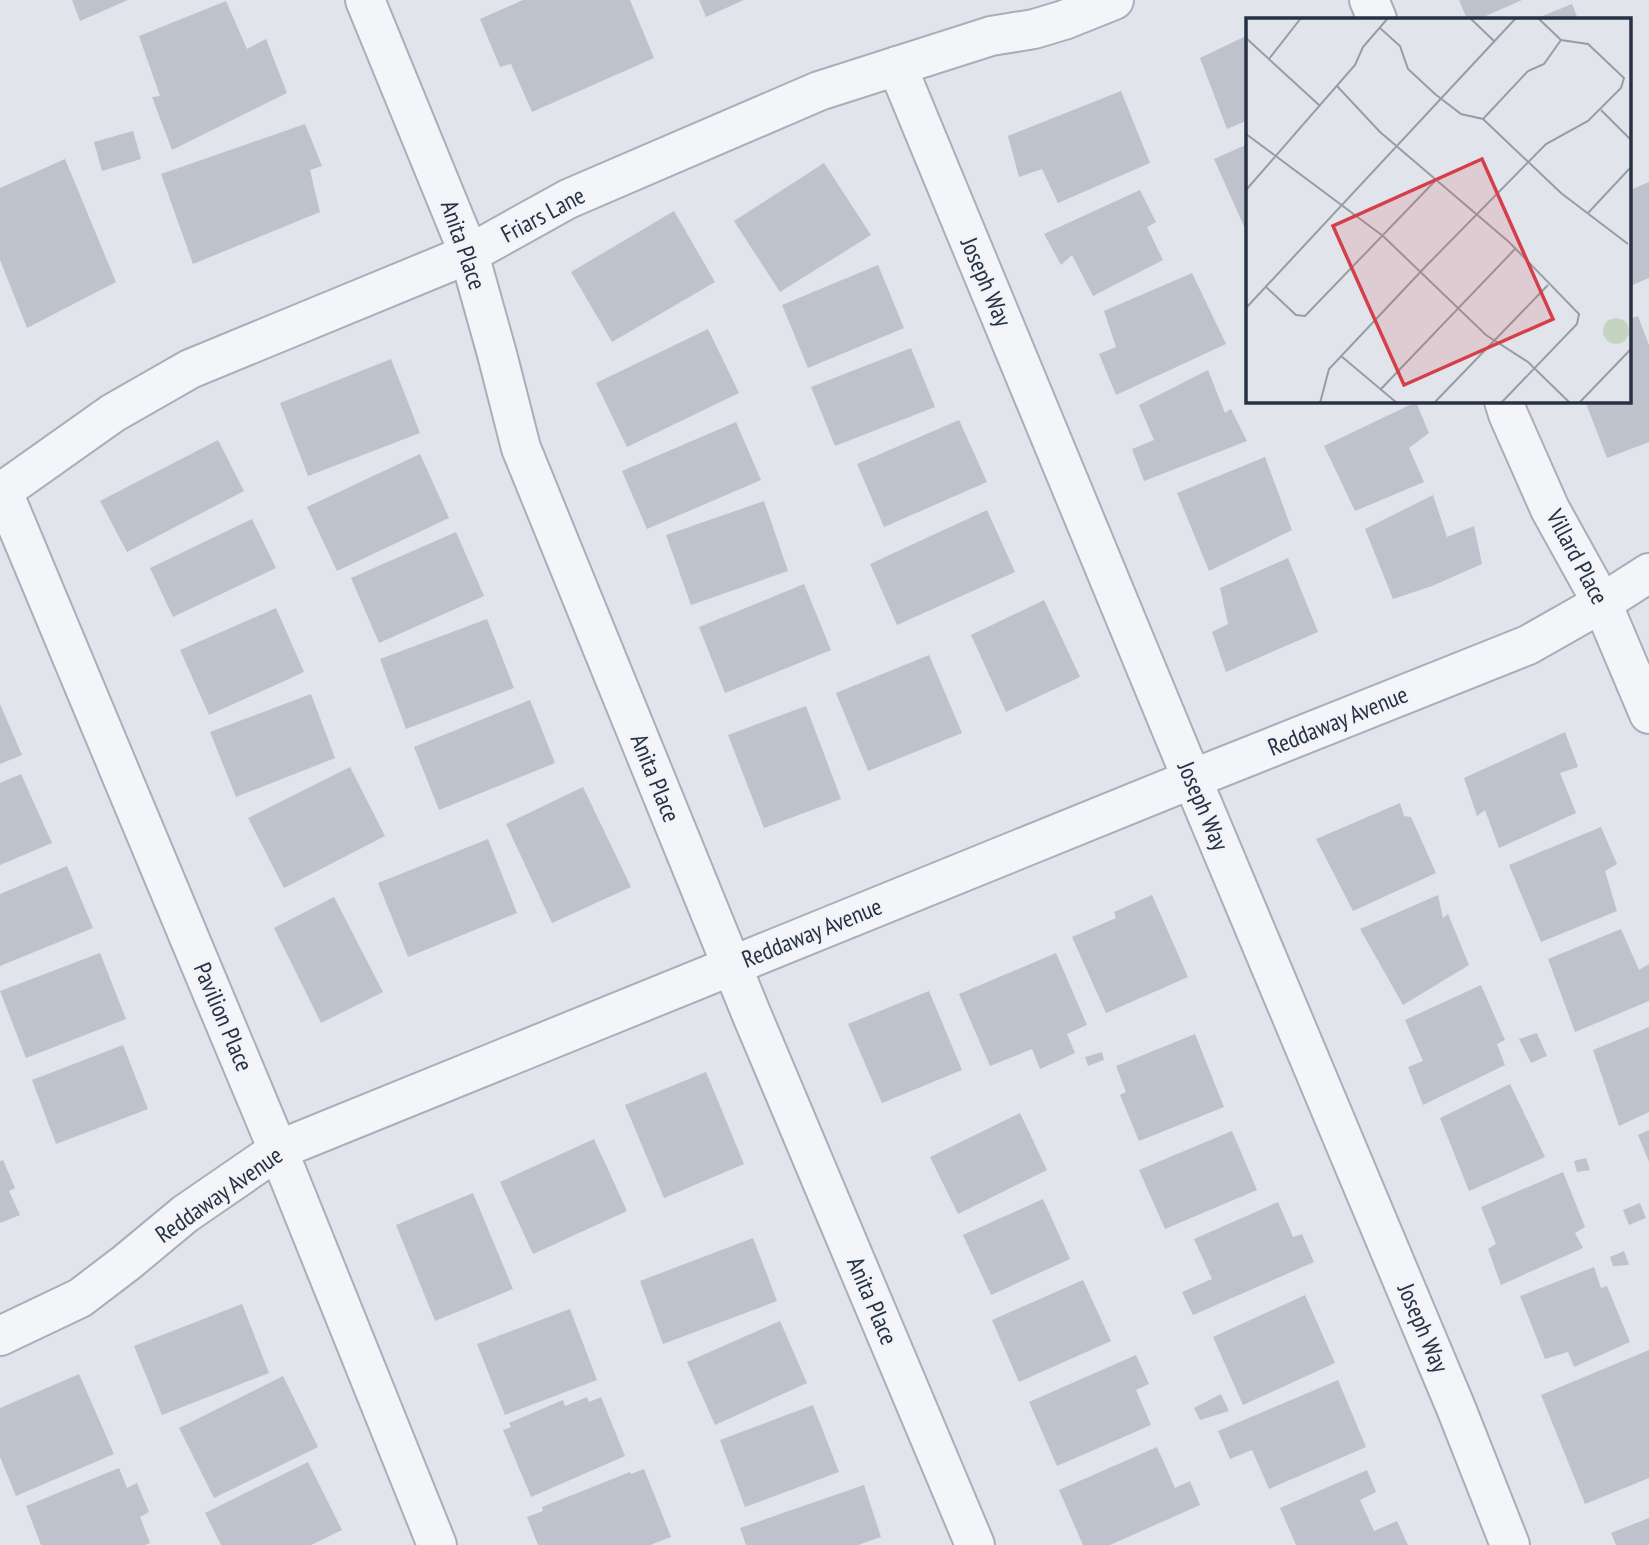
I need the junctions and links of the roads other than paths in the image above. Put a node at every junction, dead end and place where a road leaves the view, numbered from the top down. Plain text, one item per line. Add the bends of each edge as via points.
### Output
1 (365, 0) edge
2 (1114, 0) edge
3 (1369, 0) edge
4 (1377, 18) edge
5 (897, 66) junction
6 (470, 254) junction
7 (1504, 402) edge
8 (1, 493) edge
9 (1649, 573) edge
10 (1602, 603) junction
11 (1649, 714) edge
12 (1192, 779) junction
13 (732, 966) junction
14 (278, 1150) junction
15 (0, 1336) edge
16 (437, 1545) edge
17 (975, 1545) edge
18 (1510, 1545) edge

1 - 6 street, Anita Place
2 - 5 street, Friars Lane via 1064,20 991,36
3 - 4 street
5 - 6 street, Friars Lane via 819,91 568,199
5 - 12 street, Joseph Way
6 - 8 street, Friars Lane via 190,369 113,413
6 - 13 street, Anita Place via 521,448
7 - 10 street, Villard Place via 1550,509
8 - 14 street, Pavilion Place
9 - 10 street, Reddaway Avenue
10 - 11 street, Villard Place
10 - 12 street, Reddaway Avenue via 1528,645
12 - 13 street, Reddaway Avenue
12 - 18 street, Joseph Way
13 - 14 street, Reddaway Avenue
13 - 17 street, Anita Place
14 - 15 street, Reddaway Avenue via 185,1214 80,1298
14 - 16 street, Pavilion Place

